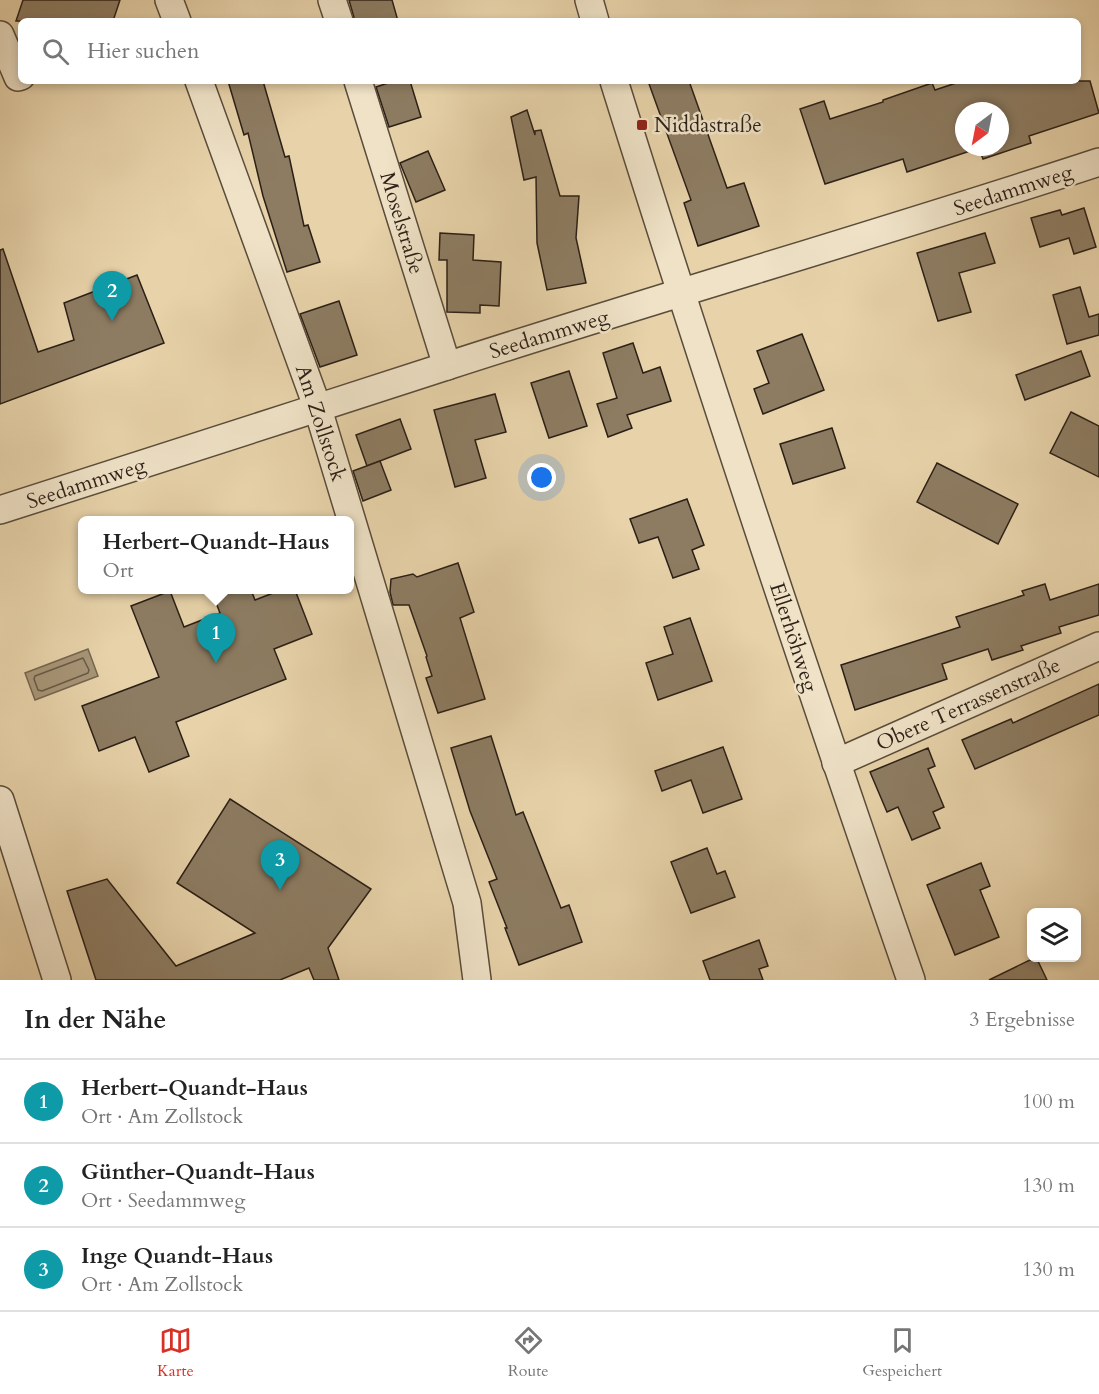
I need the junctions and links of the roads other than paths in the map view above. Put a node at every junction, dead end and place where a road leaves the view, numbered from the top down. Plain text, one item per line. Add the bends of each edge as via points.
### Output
1 (169, 0) edge
2 (332, 0) edge
3 (589, 0) edge
4 (176, 18) edge
5 (338, 18) edge
6 (594, 18) edge
7 (0, 35) edge
8 (18, 77) edge
9 (200, 84) edge
10 (359, 84) edge
11 (615, 84) edge
12 (1099, 162) edge
13 (680, 294) junction
14 (447, 366) junction
15 (318, 409) junction
16 (0, 510) edge
17 (350, 516) edge
18 (354, 528) edge
19 (1099, 646) edge
20 (836, 764) junction
21 (0, 800) edge
22 (57, 980) edge
23 (477, 980) edge
24 (911, 980) edge

1 - 4 street
2 - 5 street
3 - 6 street
7 - 8 street
9 - 15 street, Am Zollstock
10 - 14 street, Moselstraße
11 - 13 street
12 - 13 street, Seedammweg
13 - 14 street, Seedammweg
13 - 20 street, Ellerhöhweg
14 - 15 street, Seedammweg
15 - 16 street, Seedammweg
15 - 17 street, Am Zollstock
18 - 23 street, Am Zollstock via 467,903
19 - 20 street, Obere Terrassenstraße
20 - 24 street, Ellerhöhweg
21 - 22 street

